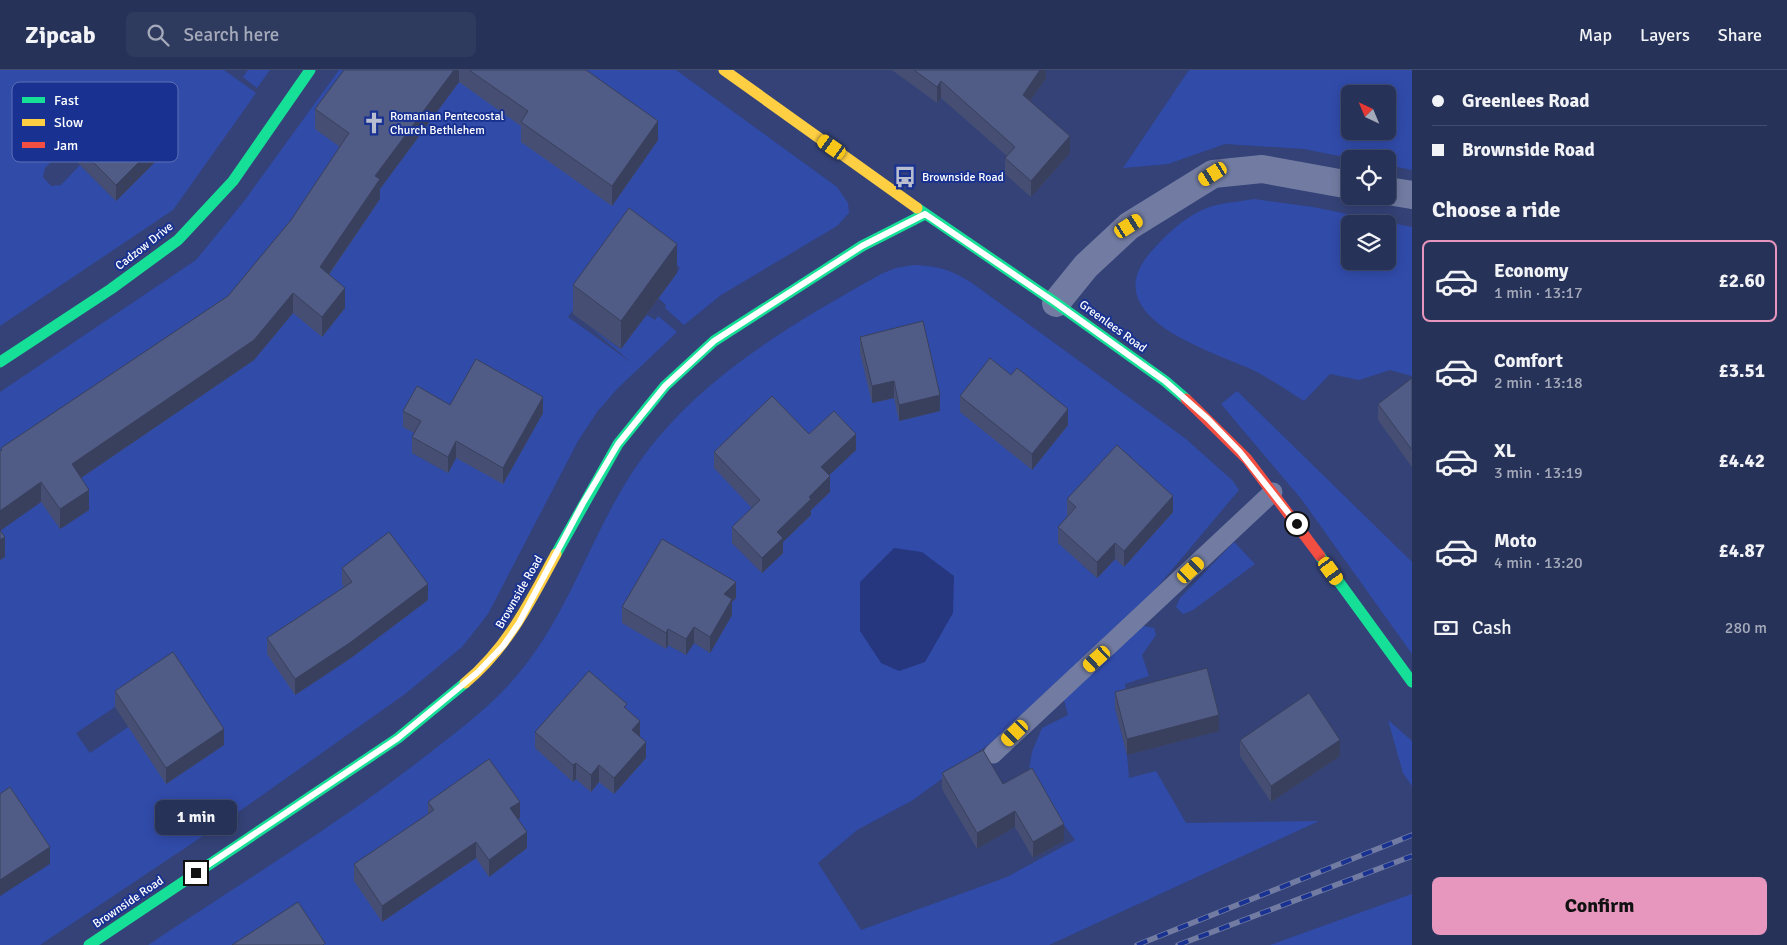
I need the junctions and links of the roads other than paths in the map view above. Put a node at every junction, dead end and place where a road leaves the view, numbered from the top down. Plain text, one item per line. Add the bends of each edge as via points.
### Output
1 (310, 70) edge
2 (724, 70) edge
3 (1341, 183) edge
4 (1396, 192) edge
5 (1412, 195) edge
6 (925, 214) junction
7 (1056, 303) junction
8 (0, 362) edge
9 (1273, 492) junction
10 (1412, 682) edge
11 (993, 754) dead end
12 (89, 945) edge

1 - 8 street, Cadzow Drive via 232,181 178,240 111,289
2 - 6 street, Greenlees Road
3 - 7 street via 1262,169 1213,174 1129,226 1086,266
4 - 5 street
6 - 7 street, Greenlees Road
6 - 12 street, Brownside Road via 862,246 714,341 665,386 618,444 519,623 478,672 398,738
7 - 9 street, Greenlees Road via 1165,381 1208,419
9 - 10 street, Greenlees Road
9 - 11 lane

